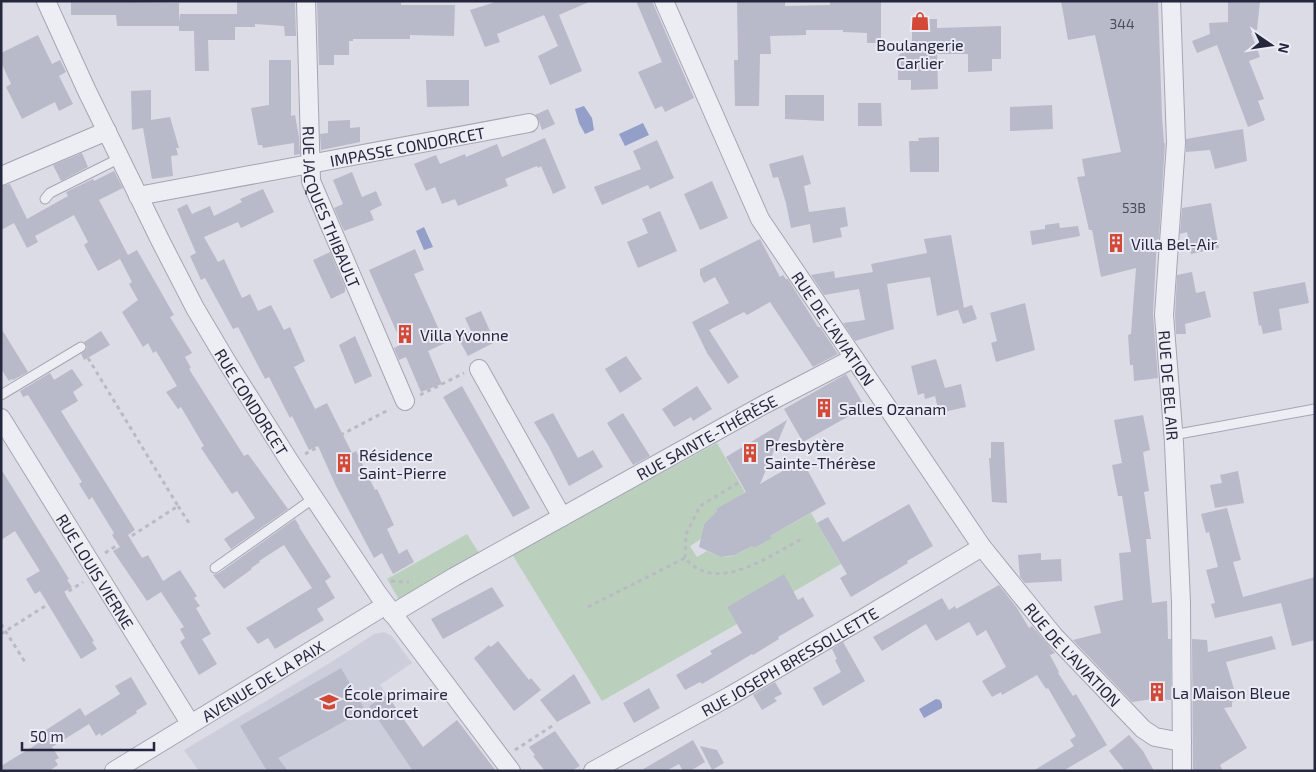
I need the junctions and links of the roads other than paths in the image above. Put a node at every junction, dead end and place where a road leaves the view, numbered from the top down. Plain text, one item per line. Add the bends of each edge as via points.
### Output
1 (46, 1) edge
2 (306, 1) edge
3 (664, 1) edge
4 (1171, 1) edge
5 (529, 123) dead end
6 (107, 131) junction
7 (120, 158) junction
8 (310, 164) junction
9 (1, 176) edge
10 (138, 196) junction
11 (45, 200) dead end
12 (81, 347) road end
13 (854, 358) junction
14 (479, 369) road end
15 (1, 395) edge
16 (405, 401) road end
17 (1315, 408) edge
18 (1, 418) edge
19 (1174, 435) junction
20 (314, 498) junction
21 (562, 517) junction
22 (982, 547) junction
23 (215, 568) dead end
24 (389, 610) junction
25 (190, 724) junction
26 (1182, 742) junction
27 (506, 764) edge
28 (135, 766) edge
29 (114, 771) edge
30 (593, 771) edge
31 (1182, 771) edge

1 - 6 street, RUE CONDORCET
2 - 8 street, RUE JACQUES THIBAULT
3 - 13 street, RUE DE L'AVIATION via 760,219
4 - 19 street, RUE DE BEL AIR via 1176,143 1164,315
5 - 8 street, IMPASSE CONDORCET
6 - 7 street, RUE CONDORCET
6 - 9 street
7 - 10 street, RUE CONDORCET
7 - 11 lane via 50,193
8 - 10 street, IMPASSE CONDORCET
8 - 16 street, RUE JACQUES THIBAULT via 311,181
10 - 20 street, RUE CONDORCET via 195,308
12 - 15 lane
13 - 21 street, RUE SAINTE-THÉRÈSE
13 - 22 street, RUE DE L'AVIATION
14 - 21 street
17 - 19 lane
18 - 25 street, RUE LOUIS VIERNE
19 - 26 street, RUE DE BEL AIR via 1181,602
20 - 23 lane
20 - 24 street, RUE CONDORCET
21 - 24 street, RUE SAINTE-THÉRÈSE
22 - 26 street, RUE DE L'AVIATION via 1054,636 1143,729 1155,737
22 - 30 street, RUE JOSEPH BRESSOLLETTE via 738,691
24 - 25 street, AVENUE DE LA PAIX
24 - 27 street, RUE CONDORCET
25 - 28 street, AVENUE DE LA PAIX
26 - 31 street, RUE DE BEL AIR
28 - 29 street, AVENUE DE LA PAIX

